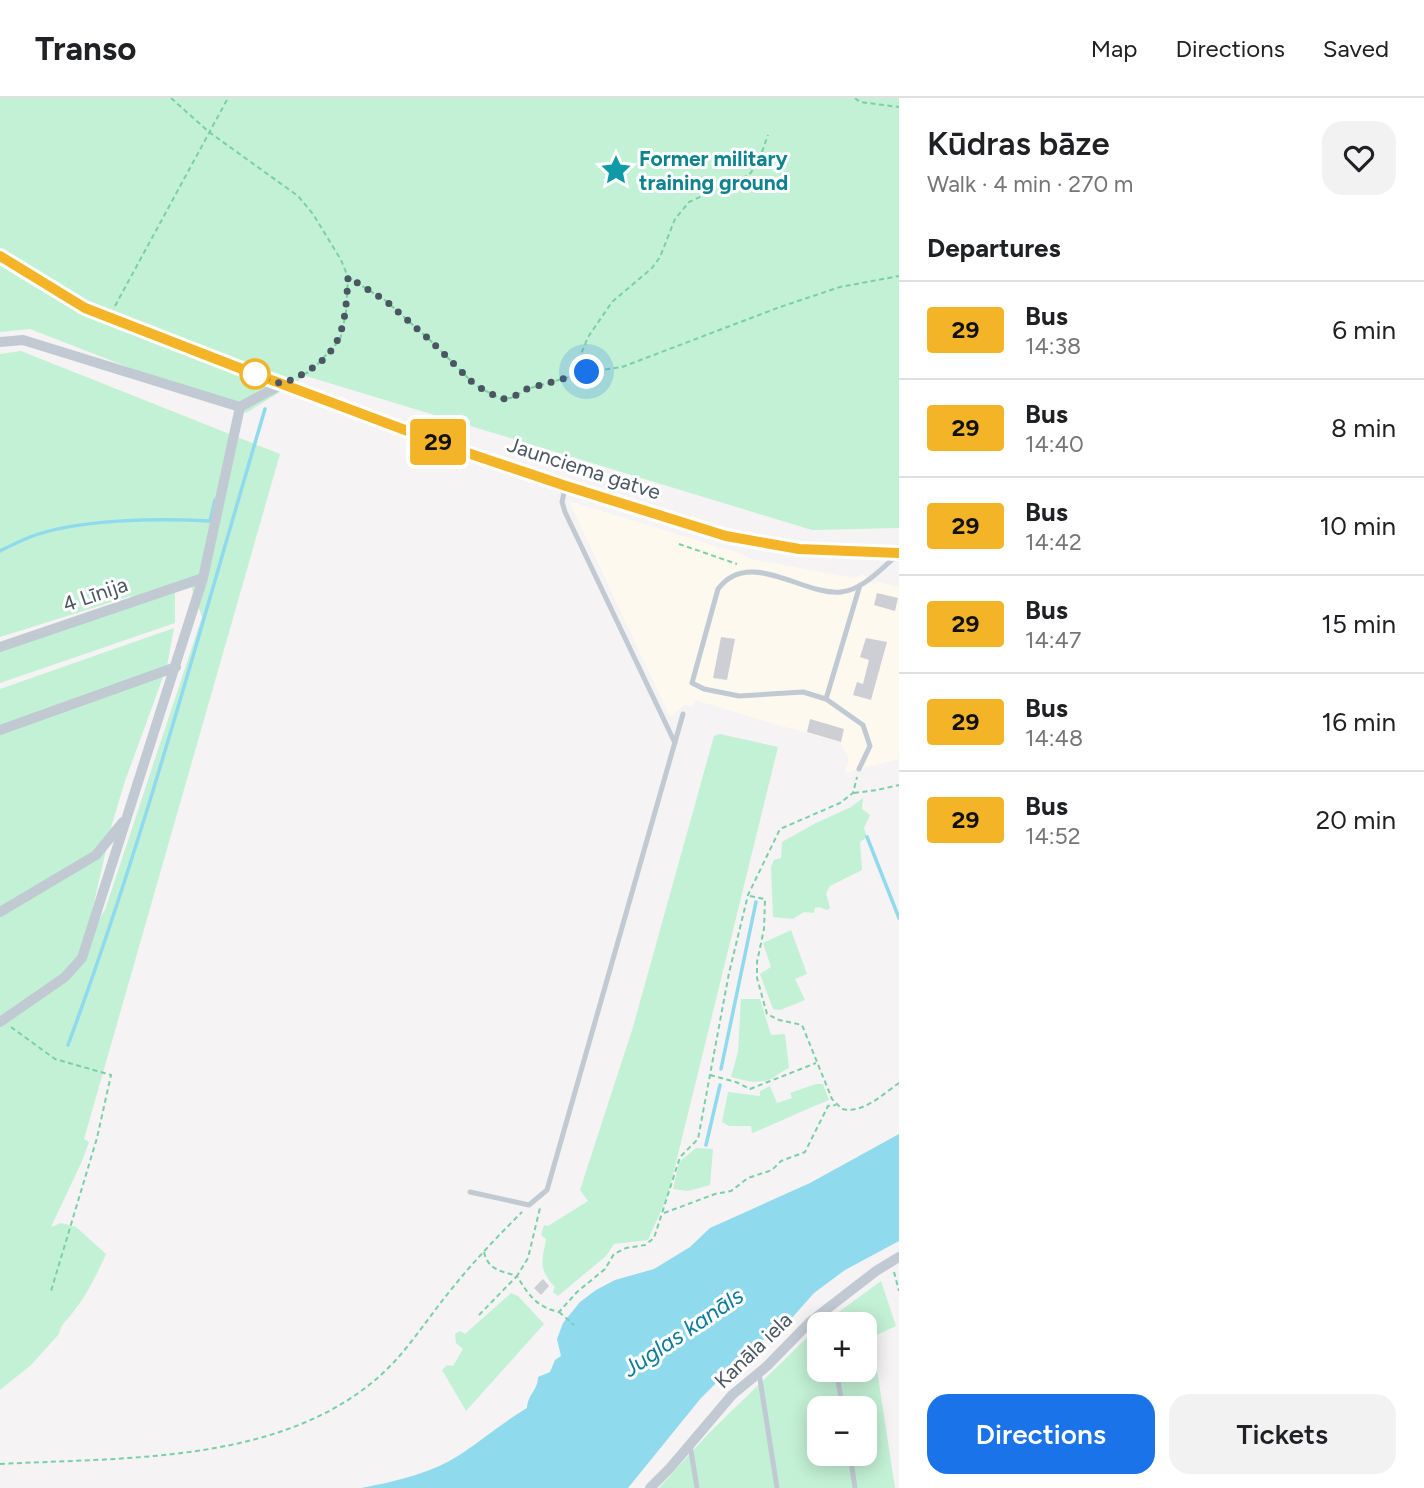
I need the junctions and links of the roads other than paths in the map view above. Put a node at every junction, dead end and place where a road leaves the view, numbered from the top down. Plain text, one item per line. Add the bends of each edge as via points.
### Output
1 (0, 256) edge
2 (0, 342) edge
3 (282, 384) junction
4 (240, 407) junction
5 (566, 486) junction
6 (565, 512) junction
7 (556, 516) dead end
8 (899, 553) edge
9 (203, 578) junction
10 (860, 585) junction
11 (0, 646) edge
12 (176, 667) junction
13 (825, 699) junction
14 (683, 715) dead end
15 (0, 730) edge
16 (675, 743) junction
17 (859, 769) road end
18 (126, 819) junction
19 (0, 912) edge
20 (1, 1021) edge
21 (470, 1192) dead end
22 (895, 1259) edge
23 (827, 1309) junction
24 (827, 1312) edge
25 (759, 1373) junction
26 (690, 1446) junction
27 (852, 1466) edge
28 (650, 1488) edge
29 (697, 1488) edge
30 (777, 1488) edge
31 (855, 1488) edge

1 - 3 main road, Jaunciema gatve via 85,308
2 - 4 street via 23,340
3 - 4 street
3 - 5 main road, Jaunciema gatve
4 - 9 street
5 - 6 lane
5 - 8 main road, Jaunciema gatve via 726,536 799,549
6 - 7 lane
6 - 16 lane
8 - 10 lane
9 - 11 street, 4 Līnija
9 - 12 street
10 - 13 lane
10 - 13 lane via 828,592 760,572 725,580 718,589 692,683 739,696 803,692
12 - 15 street
12 - 18 street
13 - 17 lane via 863,725 870,746
14 - 16 lane
16 - 21 lane via 547,1190 529,1205
18 - 19 street via 96,855
18 - 20 street via 82,958 65,976
22 - 23 street, Kanāla iela
23 - 24 lane
23 - 25 street, Kanāla iela
25 - 26 street, Kanāla iela via 732,1395
25 - 30 lane
26 - 28 street, Kanāla iela
26 - 29 lane
27 - 31 lane

